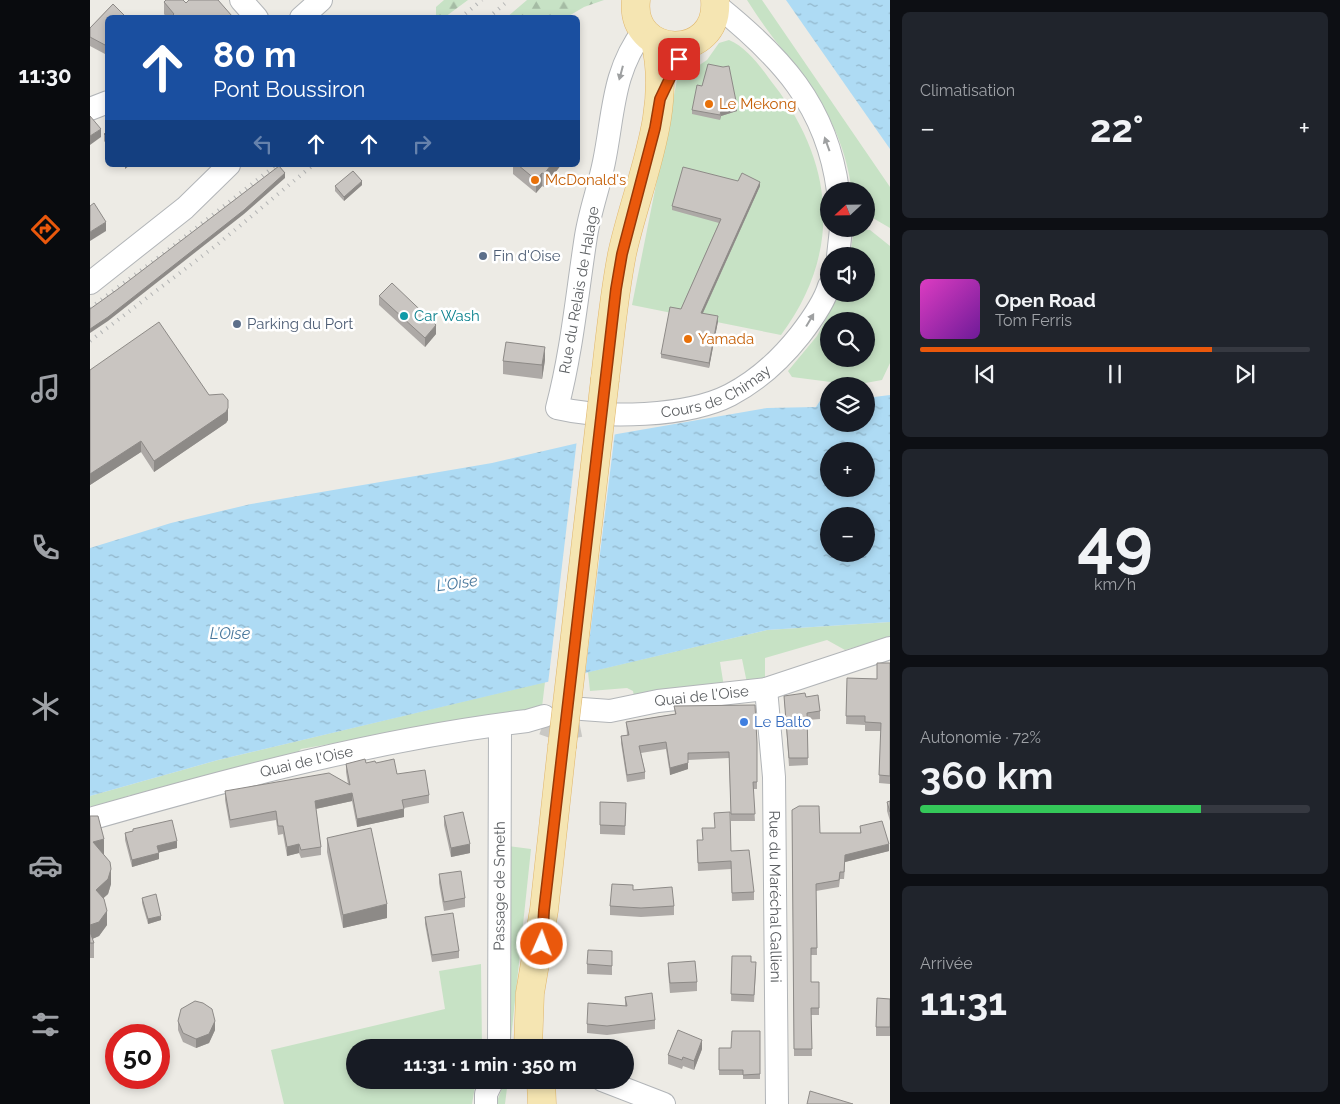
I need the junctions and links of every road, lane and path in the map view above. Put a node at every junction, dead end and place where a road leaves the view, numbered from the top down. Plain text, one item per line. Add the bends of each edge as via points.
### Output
1 (321, 0) edge
2 (636, 0) edge
3 (715, 2) edge
4 (304, 15) edge
5 (650, 35) junction
6 (688, 44) junction
7 (660, 99) junction
8 (105, 103) edge
9 (90, 109) edge
10 (226, 167) edge
11 (836, 182) edge
12 (90, 282) edge
13 (821, 302) edge
14 (557, 408) joint
15 (890, 648) edge
16 (766, 689) junction
17 (581, 718) tunnel mouth
18 (538, 720) tunnel mouth
19 (500, 724) junction
20 (90, 819) edge
21 (499, 1039) edge
22 (538, 1039) edge
23 (488, 1089) edge
24 (625, 1089) edge
25 (486, 1104) edge
26 (664, 1104) edge
27 (777, 1104) edge

1 - 4 street
2 - 5 main road via 637,17
3 - 6 main road via 710,26
11 -> 3 street via 829,148 814,112 793,78 772,52
5 - 6 main road via 672,46
5 - 7 main road via 661,75
5 -> 14 street, Rue du Relais de Halage via 627,55 620,72 586,235 572,343
6 - 7 main road
7 - 22 main road, bridge via 622,254 605,379 544,910
8 - 9 street
10 - 12 street via 185,208
14 -> 13 street, Cours de Chimay via 616,416 671,410 729,396 787,352 808,326
15 - 16 street, Quai de l'Oise
16 - 17 street, Quai de l'Oise via 658,701
16 - 27 street, Rue du Maréchal Gallieni via 774,778
18 - 19 street, Quai de l'Oise
19 - 20 street, Quai de l'Oise via 280,768
19 - 21 street, Passage de Smeth
23 - 25 street
24 - 26 street

